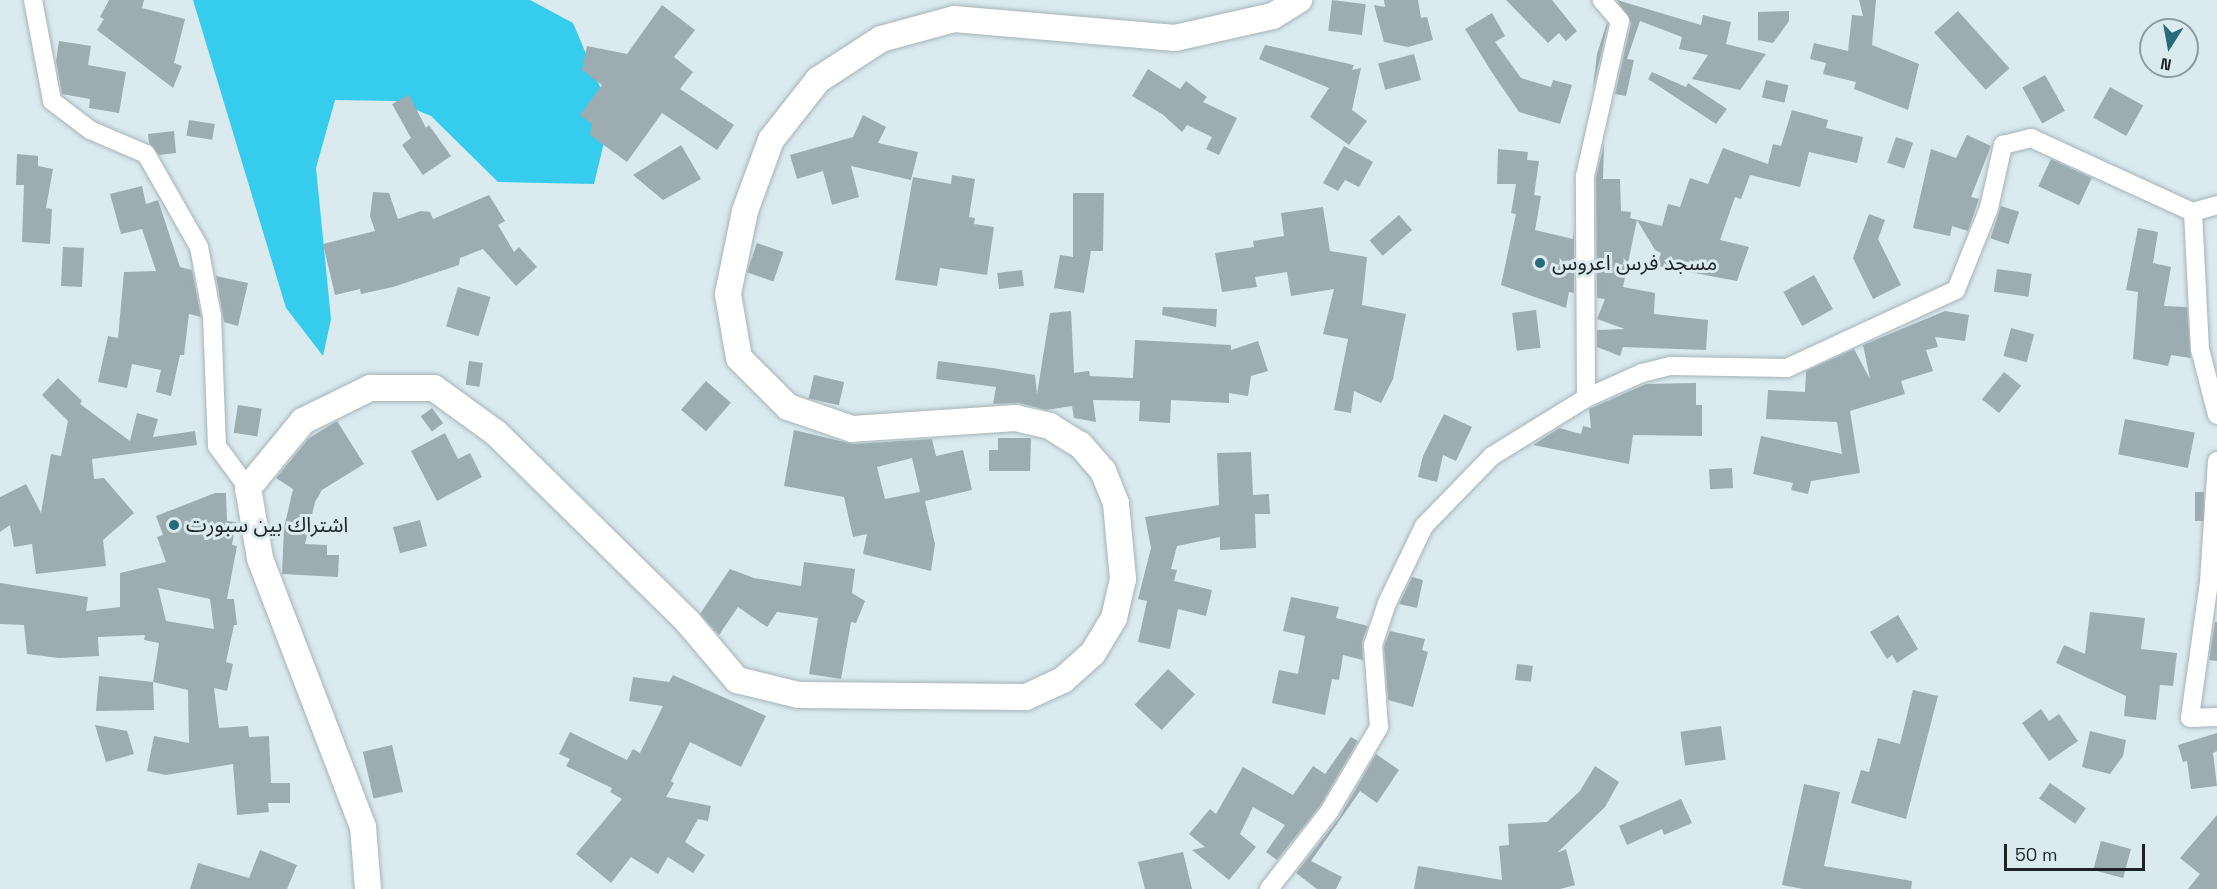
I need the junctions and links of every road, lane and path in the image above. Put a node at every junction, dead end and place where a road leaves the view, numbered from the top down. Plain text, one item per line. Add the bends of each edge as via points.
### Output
1 (33, 0) edge
2 (1299, 0) edge
3 (1602, 0) edge
4 (2217, 205) edge
5 (2193, 212) junction
6 (1586, 398) junction
7 (2217, 415) edge
8 (2217, 461) edge
9 (248, 488) junction
10 (2217, 717) edge
11 (368, 889) edge
12 (1269, 889) edge

1 - 9 street via 52,101 90,130 146,154 199,247 212,316 217,446
2 - 9 street via 1273,16 1175,38 954,19 881,39 818,80 791,114 771,140 745,211 728,294 739,358 788,407 852,429 1016,418 1060,432 1080,445 1103,471 1116,503 1123,579 1109,627 1094,653 1063,680 1026,697 799,695 737,680 688,622 496,433 434,388 370,388 303,421
3 - 6 street via 1620,21 1585,176
4 - 5 street
5 - 6 street via 2031,138 2003,145 1989,208 1956,290 1787,368 1671,366 1642,373
5 - 7 street via 2200,349
6 - 12 street via 1492,456 1424,526 1387,603 1374,645 1379,727 1329,812
8 - 10 street via 2209,582 2190,718
9 - 11 street via 260,558 363,827

